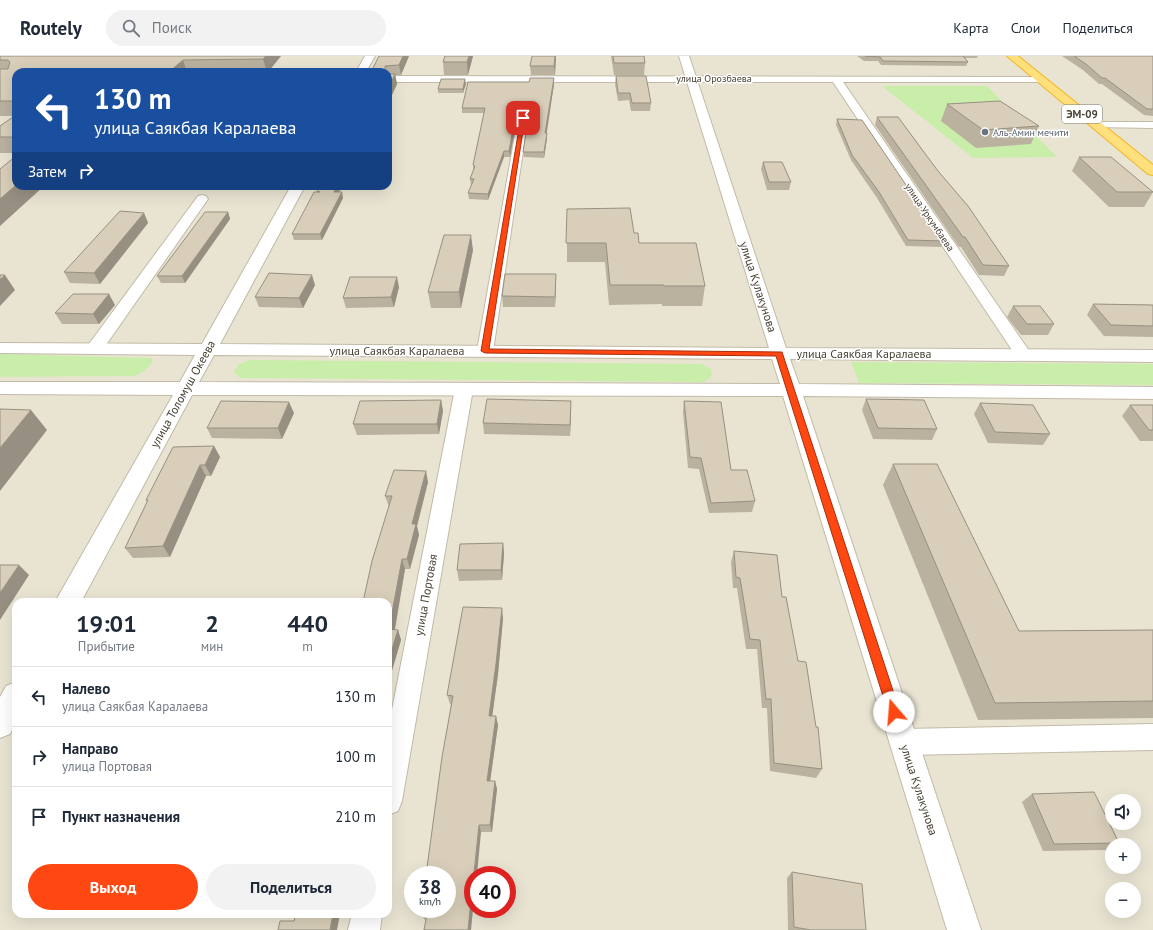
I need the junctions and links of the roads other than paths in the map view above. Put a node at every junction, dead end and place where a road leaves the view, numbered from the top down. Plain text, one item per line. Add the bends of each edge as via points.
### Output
1 (370, 56) edge
2 (684, 56) edge
3 (1012, 56) edge
4 (363, 68) edge
5 (691, 78) junction
6 (392, 79) edge
7 (836, 79) junction
8 (1040, 80) junction
9 (523, 118) dead end
10 (1096, 125) junction
11 (1153, 125) edge
12 (1153, 171) edge
13 (296, 190) edge
14 (202, 199) dead end
15 (0, 348) edge
16 (95, 348) junction
17 (208, 349) junction
18 (485, 351) junction
19 (779, 353) junction
20 (1024, 355) junction
21 (1153, 356) edge
22 (0, 388) edge
23 (186, 389) junction
24 (464, 389) junction
25 (791, 390) junction
26 (1153, 393) edge
27 (70, 598) edge
28 (12, 702) edge
29 (0, 724) edge
30 (1153, 737) edge
31 (904, 742) junction
32 (392, 779) edge
33 (366, 918) edge
34 (364, 930) edge
35 (964, 930) edge

1 - 4 street
2 - 5 street, улица Кулакунова
3 - 8 highway, ЭМ-09
5 - 6 street, улица Орозбаева
5 - 7 street, улица Орозбаева
5 - 19 street, улица Кулакунова
7 - 8 street, улица Орозбаева
7 - 20 street, улица Уркумбаева
8 - 10 highway, ЭМ-09
9 - 18 street
10 - 11 street
10 - 12 highway, ЭМ-09
13 - 17 street, улица Толомуш Океева
14 - 16 street
15 - 16 street, улица Саякбая Каралаева
16 - 17 street, улица Саякбая Каралаева
17 - 18 street, улица Саякбая Каралаева
17 - 23 street, улица Толомуш Океева
18 - 19 street, улица Саякбая Каралаева
19 - 20 street, улица Саякбая Каралаева
19 - 25 street, улица Кулакунова
20 - 21 street, улица Саякбая Каралаева
22 - 23 street
23 - 24 street
23 - 27 street, улица Толомуш Океева
24 - 25 street
24 - 32 street, улица Портовая
25 - 26 street
25 - 31 street, улица Кулакунова
28 - 29 street
30 - 31 street
31 - 35 street, улица Кулакунова
33 - 34 street

